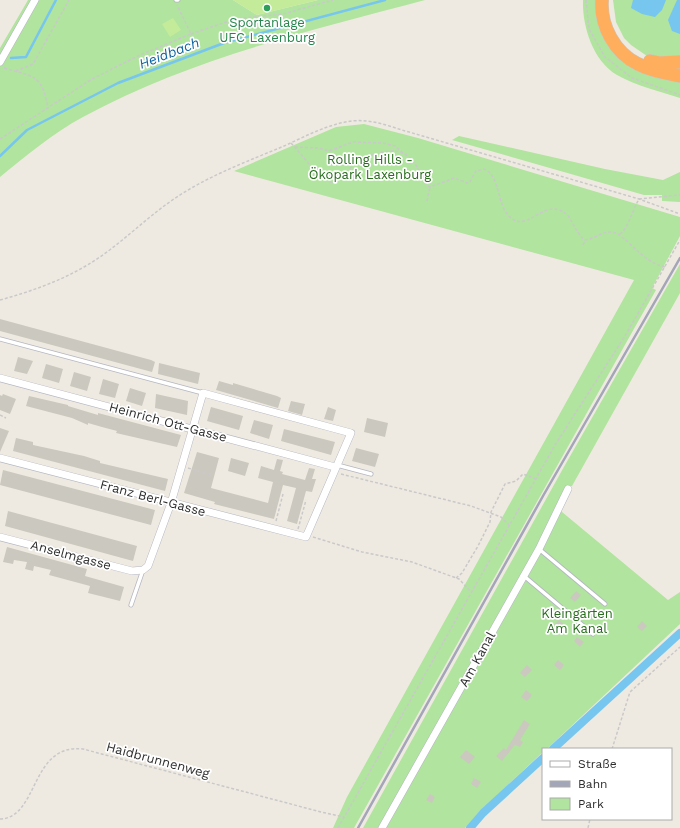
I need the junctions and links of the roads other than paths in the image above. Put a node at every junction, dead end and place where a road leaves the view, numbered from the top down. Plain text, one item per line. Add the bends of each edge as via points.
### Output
1 (35, 0) edge
2 (602, 0) edge
3 (609, 0) edge
4 (0, 62) edge
5 (680, 62) edge
6 (680, 76) edge
7 (0, 338) edge
8 (0, 378) edge
9 (203, 393) junction
10 (193, 428) junction
11 (0, 458) edge
12 (335, 468) junction
13 (371, 474) dead end
14 (568, 489) dead end
15 (171, 503) junction
16 (0, 537) edge
17 (539, 549) junction
18 (143, 570) junction
19 (524, 576) junction
20 (605, 604) dead end
21 (131, 605) dead end
22 (593, 634) dead end
23 (382, 828) edge

1 - 4 street
2 - 6 highway via 606,28 621,51 638,64
3 - 5 highway via 612,25 628,48 646,59 660,63
7 - 9 lane
8 - 10 street, Heinrich Ott-Gasse
9 - 10 street
9 - 12 street via 351,433
10 - 12 street, Heinrich Ott-Gasse
10 - 15 street
11 - 15 street, Franz Berl-Gasse
12 - 13 lane
12 - 15 street, Franz Berl-Gasse via 306,537
14 - 17 street, Am Kanal
15 - 18 street via 148,566
16 - 18 street, Anselmgasse via 132,571
17 - 19 street, Am Kanal
17 - 20 lane
18 - 21 lane
19 - 22 lane
19 - 23 street, Am Kanal

